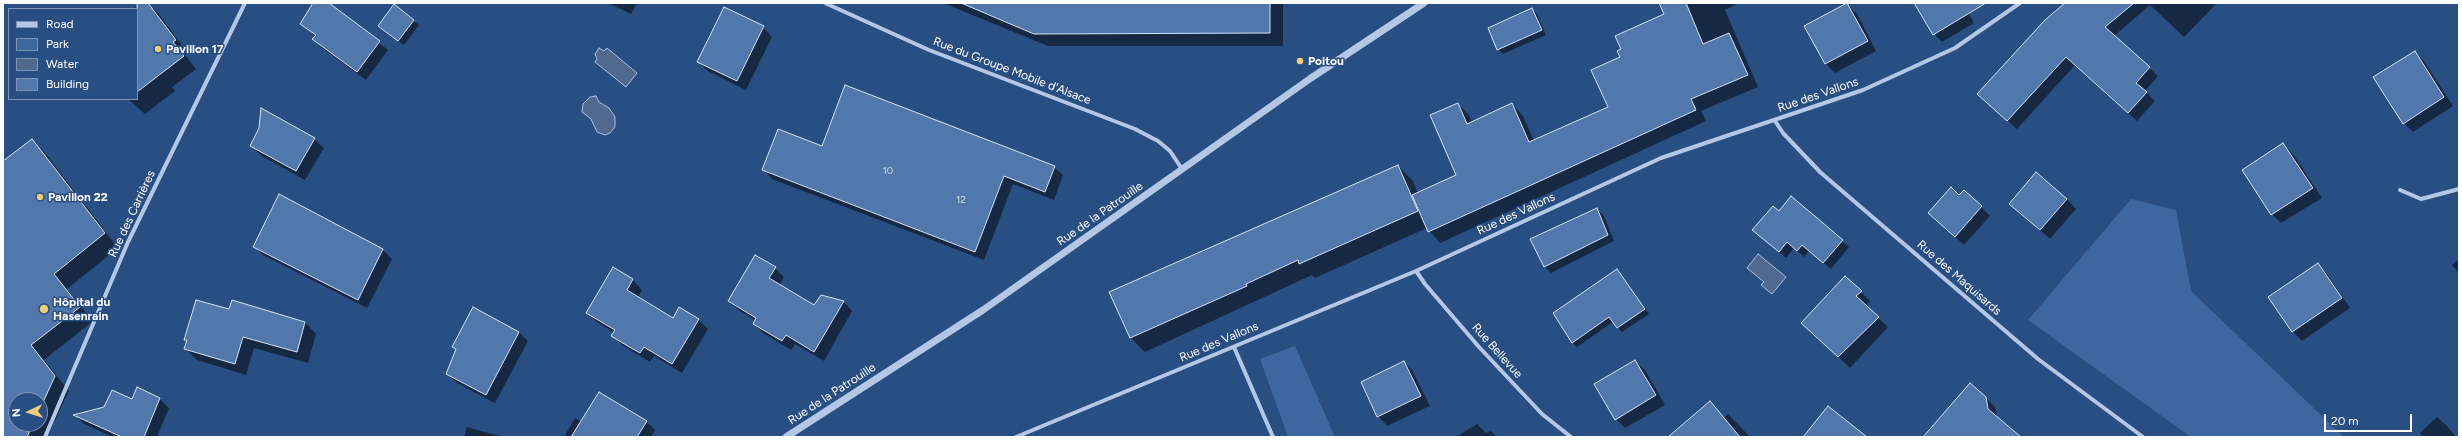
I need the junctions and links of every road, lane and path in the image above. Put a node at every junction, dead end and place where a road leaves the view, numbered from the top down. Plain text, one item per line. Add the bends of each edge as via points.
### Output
1 (245, 3) edge
2 (825, 3) edge
3 (1424, 3) edge
4 (2020, 3) edge
5 (1775, 121) junction
6 (1183, 170) junction
7 (2459, 189) edge
8 (2400, 190) dead end
9 (1416, 271) junction
10 (1234, 347) junction
11 (45, 437) edge
12 (786, 437) edge
13 (1016, 437) edge
14 (1273, 437) edge
15 (1571, 437) edge
16 (2143, 437) edge

1 - 11 street, Rue des Carrières via 128,242
2 - 6 street, Rue du Groupe Mobile d'Alsace via 929,50 1135,129 1158,141 1170,151
3 - 6 street, Rue de la Patrouille via 1311,78
4 - 5 street, Rue des Vallons via 1955,48 1863,90
5 - 9 street, Rue des Vallons via 1661,158
5 - 16 street, Rue des Maquisards via 1820,172 2038,359
6 - 12 street, Rue de la Patrouille via 983,310
7 - 8 street via 2421,199
9 - 10 street, Rue des Vallons
9 - 15 street, Rue Bellevue via 1479,347 1536,409
10 - 13 street, Rue des Vallons
10 - 14 street

